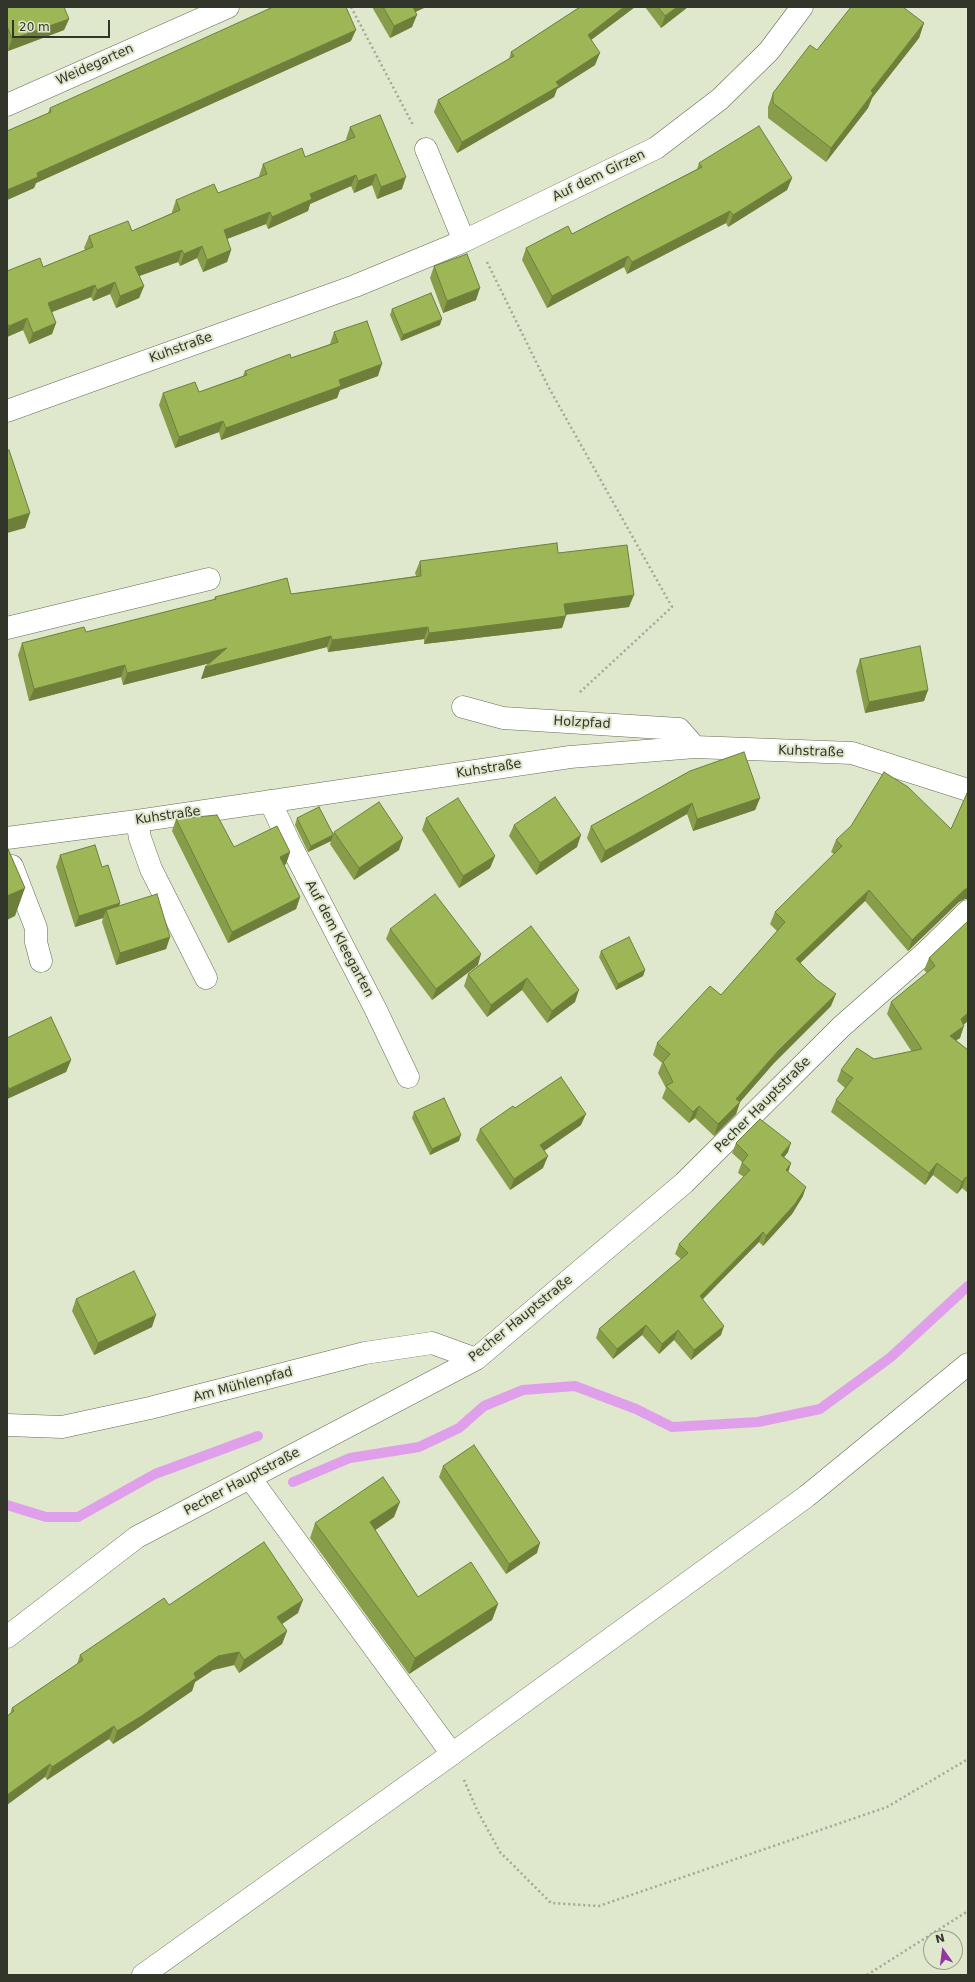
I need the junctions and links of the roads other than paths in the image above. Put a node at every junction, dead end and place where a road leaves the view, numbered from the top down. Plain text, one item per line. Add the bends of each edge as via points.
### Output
1 (228, 7) edge
2 (802, 7) edge
3 (7, 105) edge
4 (426, 149) road end
5 (469, 239) junction
6 (355, 286) joint
7 (7, 411) edge
8 (208, 579) dead end
9 (7, 628) edge
10 (463, 706) dead end
11 (695, 747) junction
12 (968, 790) edge
13 (270, 801) junction
14 (137, 821) junction
15 (7, 838) edge
16 (968, 911) edge
17 (41, 961) dead end
18 (206, 978) dead end
19 (408, 1077) dead end
20 (476, 1359) junction
21 (968, 1364) edge
22 (7, 1425) edge
23 (250, 1478) junction
24 (7, 1637) edge
25 (452, 1754) junction
26 (143, 1975) edge

1 - 3 street, Weidegarten
2 - 5 street, Auf dem Girzen via 769,52 720,99 656,148
4 - 5 street
5 - 6 street, Auf dem Girzen
6 - 7 street, Kuhstraße
8 - 9 street
10 - 11 street, Holzpfad via 503,718 679,729
11 - 12 street, Kuhstraße via 852,753
11 - 13 street, Kuhstraße via 570,757
13 - 14 street, Kuhstraße
13 - 19 street, Auf dem Kleegarten
14 - 15 street, Kuhstraße
14 - 18 street via 151,869
15 - 17 street via 11,862 36,928 36,942
16 - 20 street, Pecher Hauptstraße via 925,953 841,1027 684,1183
20 - 22 street, Am Mühlenpfad via 432,1343 365,1352 158,1406 62,1427
20 - 23 street, Pecher Hauptstraße
21 - 25 street via 807,1496
23 - 24 street, Pecher Hauptstraße via 137,1537
23 - 25 street
25 - 26 street

